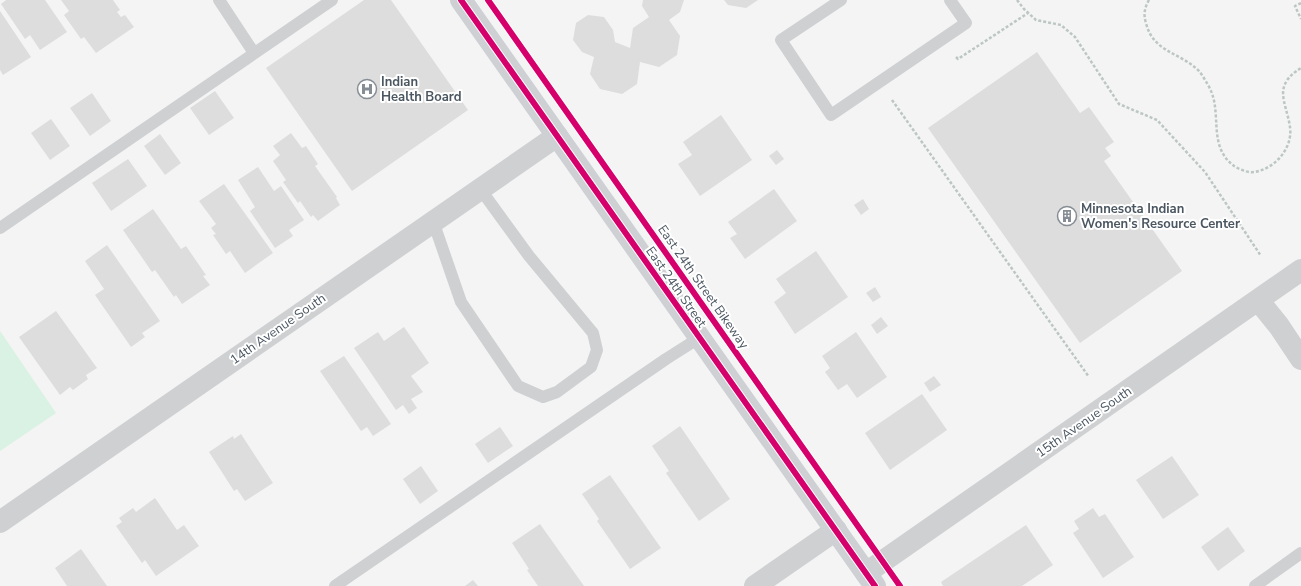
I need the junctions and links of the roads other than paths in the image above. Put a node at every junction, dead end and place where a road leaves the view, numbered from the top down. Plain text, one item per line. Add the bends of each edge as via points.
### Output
1 (219, 0) edge
2 (332, 0) edge
3 (461, 0) edge
4 (841, 0) edge
5 (950, 0) edge
6 (254, 53) junction
7 (557, 136) junction
8 (481, 190) junction
9 (433, 221) junction
10 (0, 228) edge
11 (1301, 270) edge
12 (1258, 300) junction
13 (699, 338) junction
14 (1301, 359) edge
15 (0, 522) edge
16 (836, 530) junction
17 (1301, 553) edge
18 (871, 580) edge
19 (335, 586) edge
20 (755, 586) edge
21 (1255, 586) edge

1 - 6 lane
2 - 6 lane
3 - 7 street, East 24th Street
4 - 5 lane via 781,40 831,115 966,23
6 - 10 lane
7 - 8 street, 14th Avenue South
7 - 13 street, East 24th Street
8 - 9 street, 14th Avenue South
8 - 9 lane via 529,256 593,333 597,350 591,368 557,392 543,398 518,386 461,302
9 - 15 street, 14th Avenue South
11 - 12 street, 15th Avenue South
12 - 14 street
12 - 18 street, 15th Avenue South
13 - 16 street, East 24th Street
13 - 19 lane
16 - 18 street, East 24th Street
16 - 20 street
17 - 21 lane

